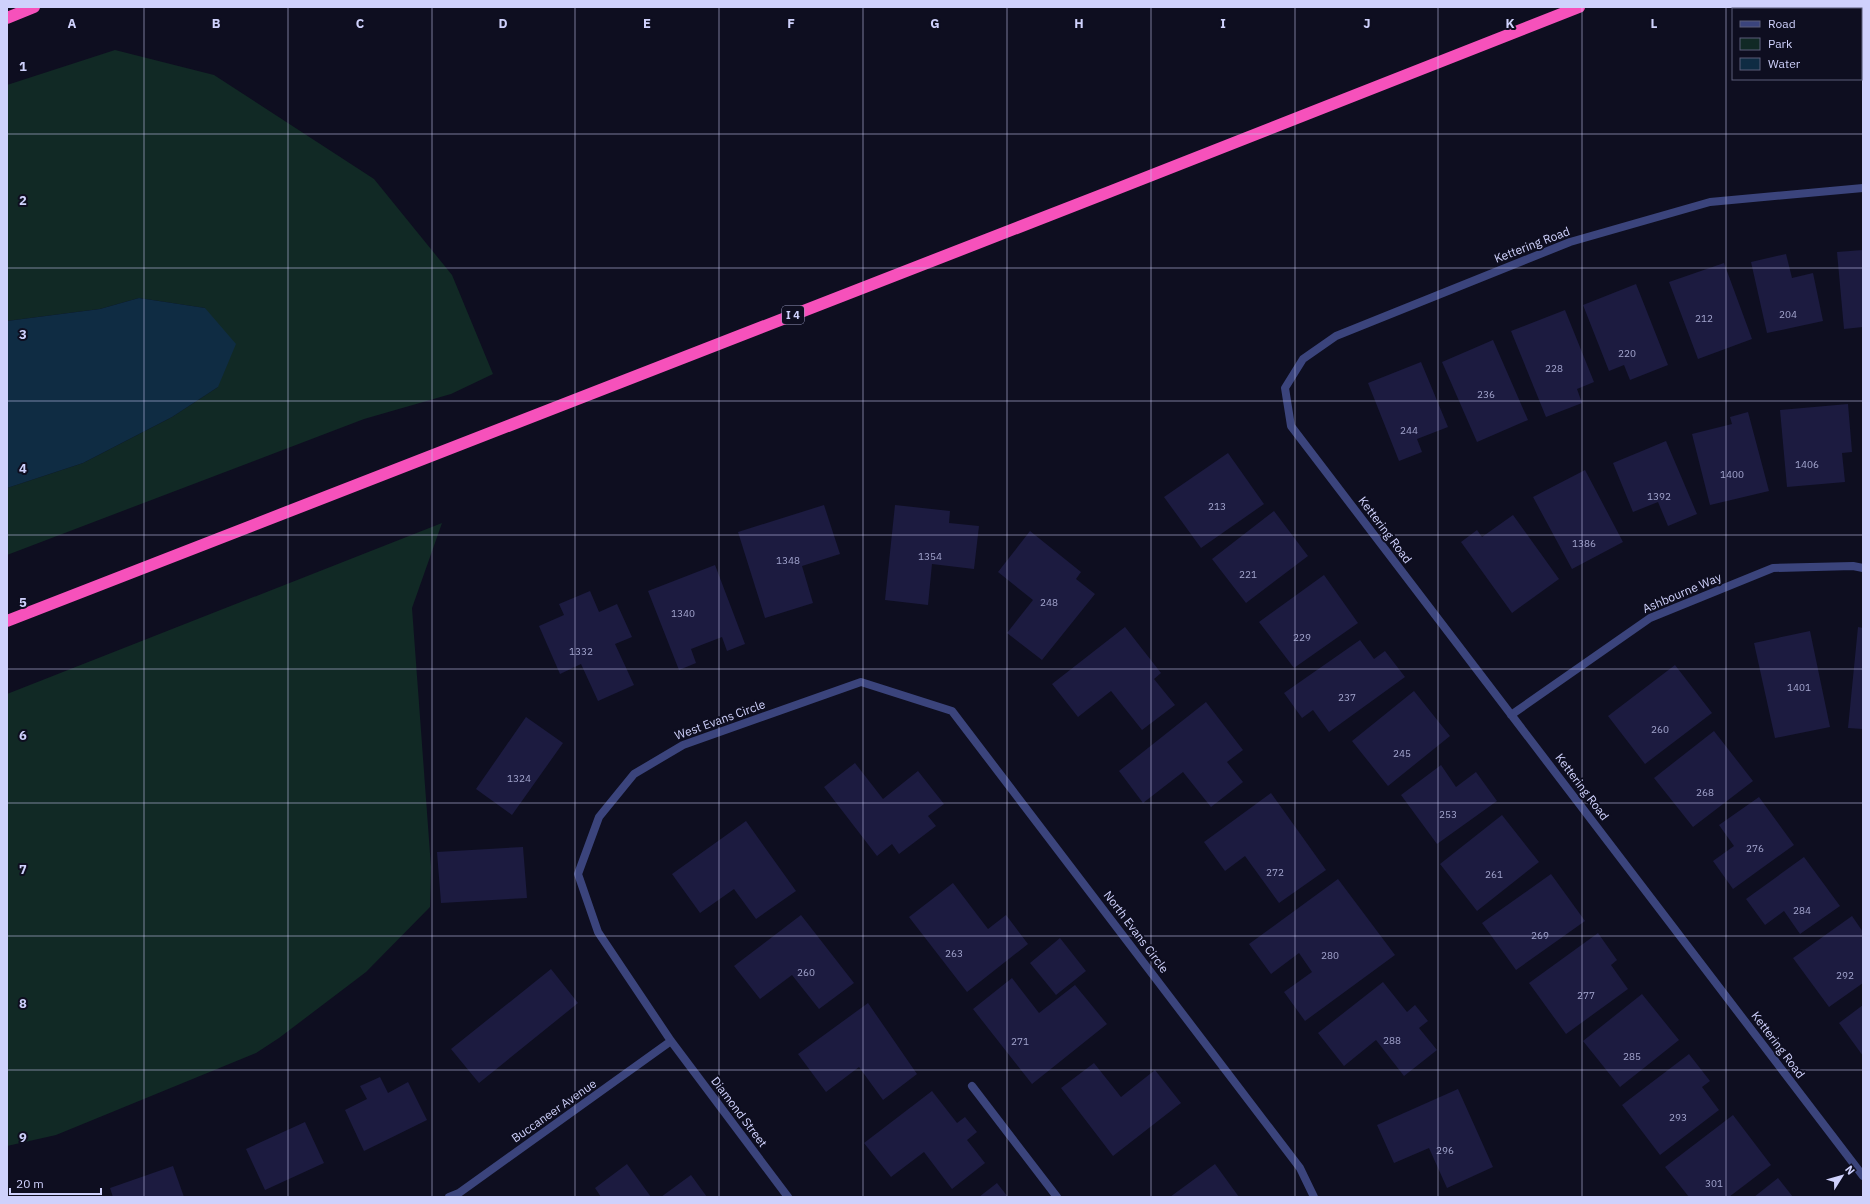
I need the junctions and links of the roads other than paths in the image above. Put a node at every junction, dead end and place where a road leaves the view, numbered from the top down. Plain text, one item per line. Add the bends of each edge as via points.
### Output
1 (34, 7) edge
2 (1579, 7) edge
3 (7, 18) edge
4 (1863, 188) edge
5 (1863, 568) edge
6 (7, 621) edge
7 (952, 711) joint
8 (1511, 715) junction
9 (671, 1042) junction
10 (972, 1086) dead end
11 (1863, 1176) edge
12 (449, 1197) edge
13 (788, 1197) edge
14 (1057, 1197) edge
15 (1314, 1197) edge

1 - 3 highway
2 - 6 highway, I 4
4 - 8 street, Kettering Road via 1710,202 1570,242 1336,336 1303,359 1285,388 1291,426
5 - 8 street, Ashbourne Way via 1773,568 1650,618
7 - 9 street, West Evans Circle via 861,682 683,745 634,774 598,817 578,874 598,932
7 - 15 street, North Evans Circle via 1300,1168
8 - 11 street, Kettering Road
9 - 12 street, Buccaneer Avenue via 459,1193
9 - 13 street, Diamond Street
10 - 14 street

